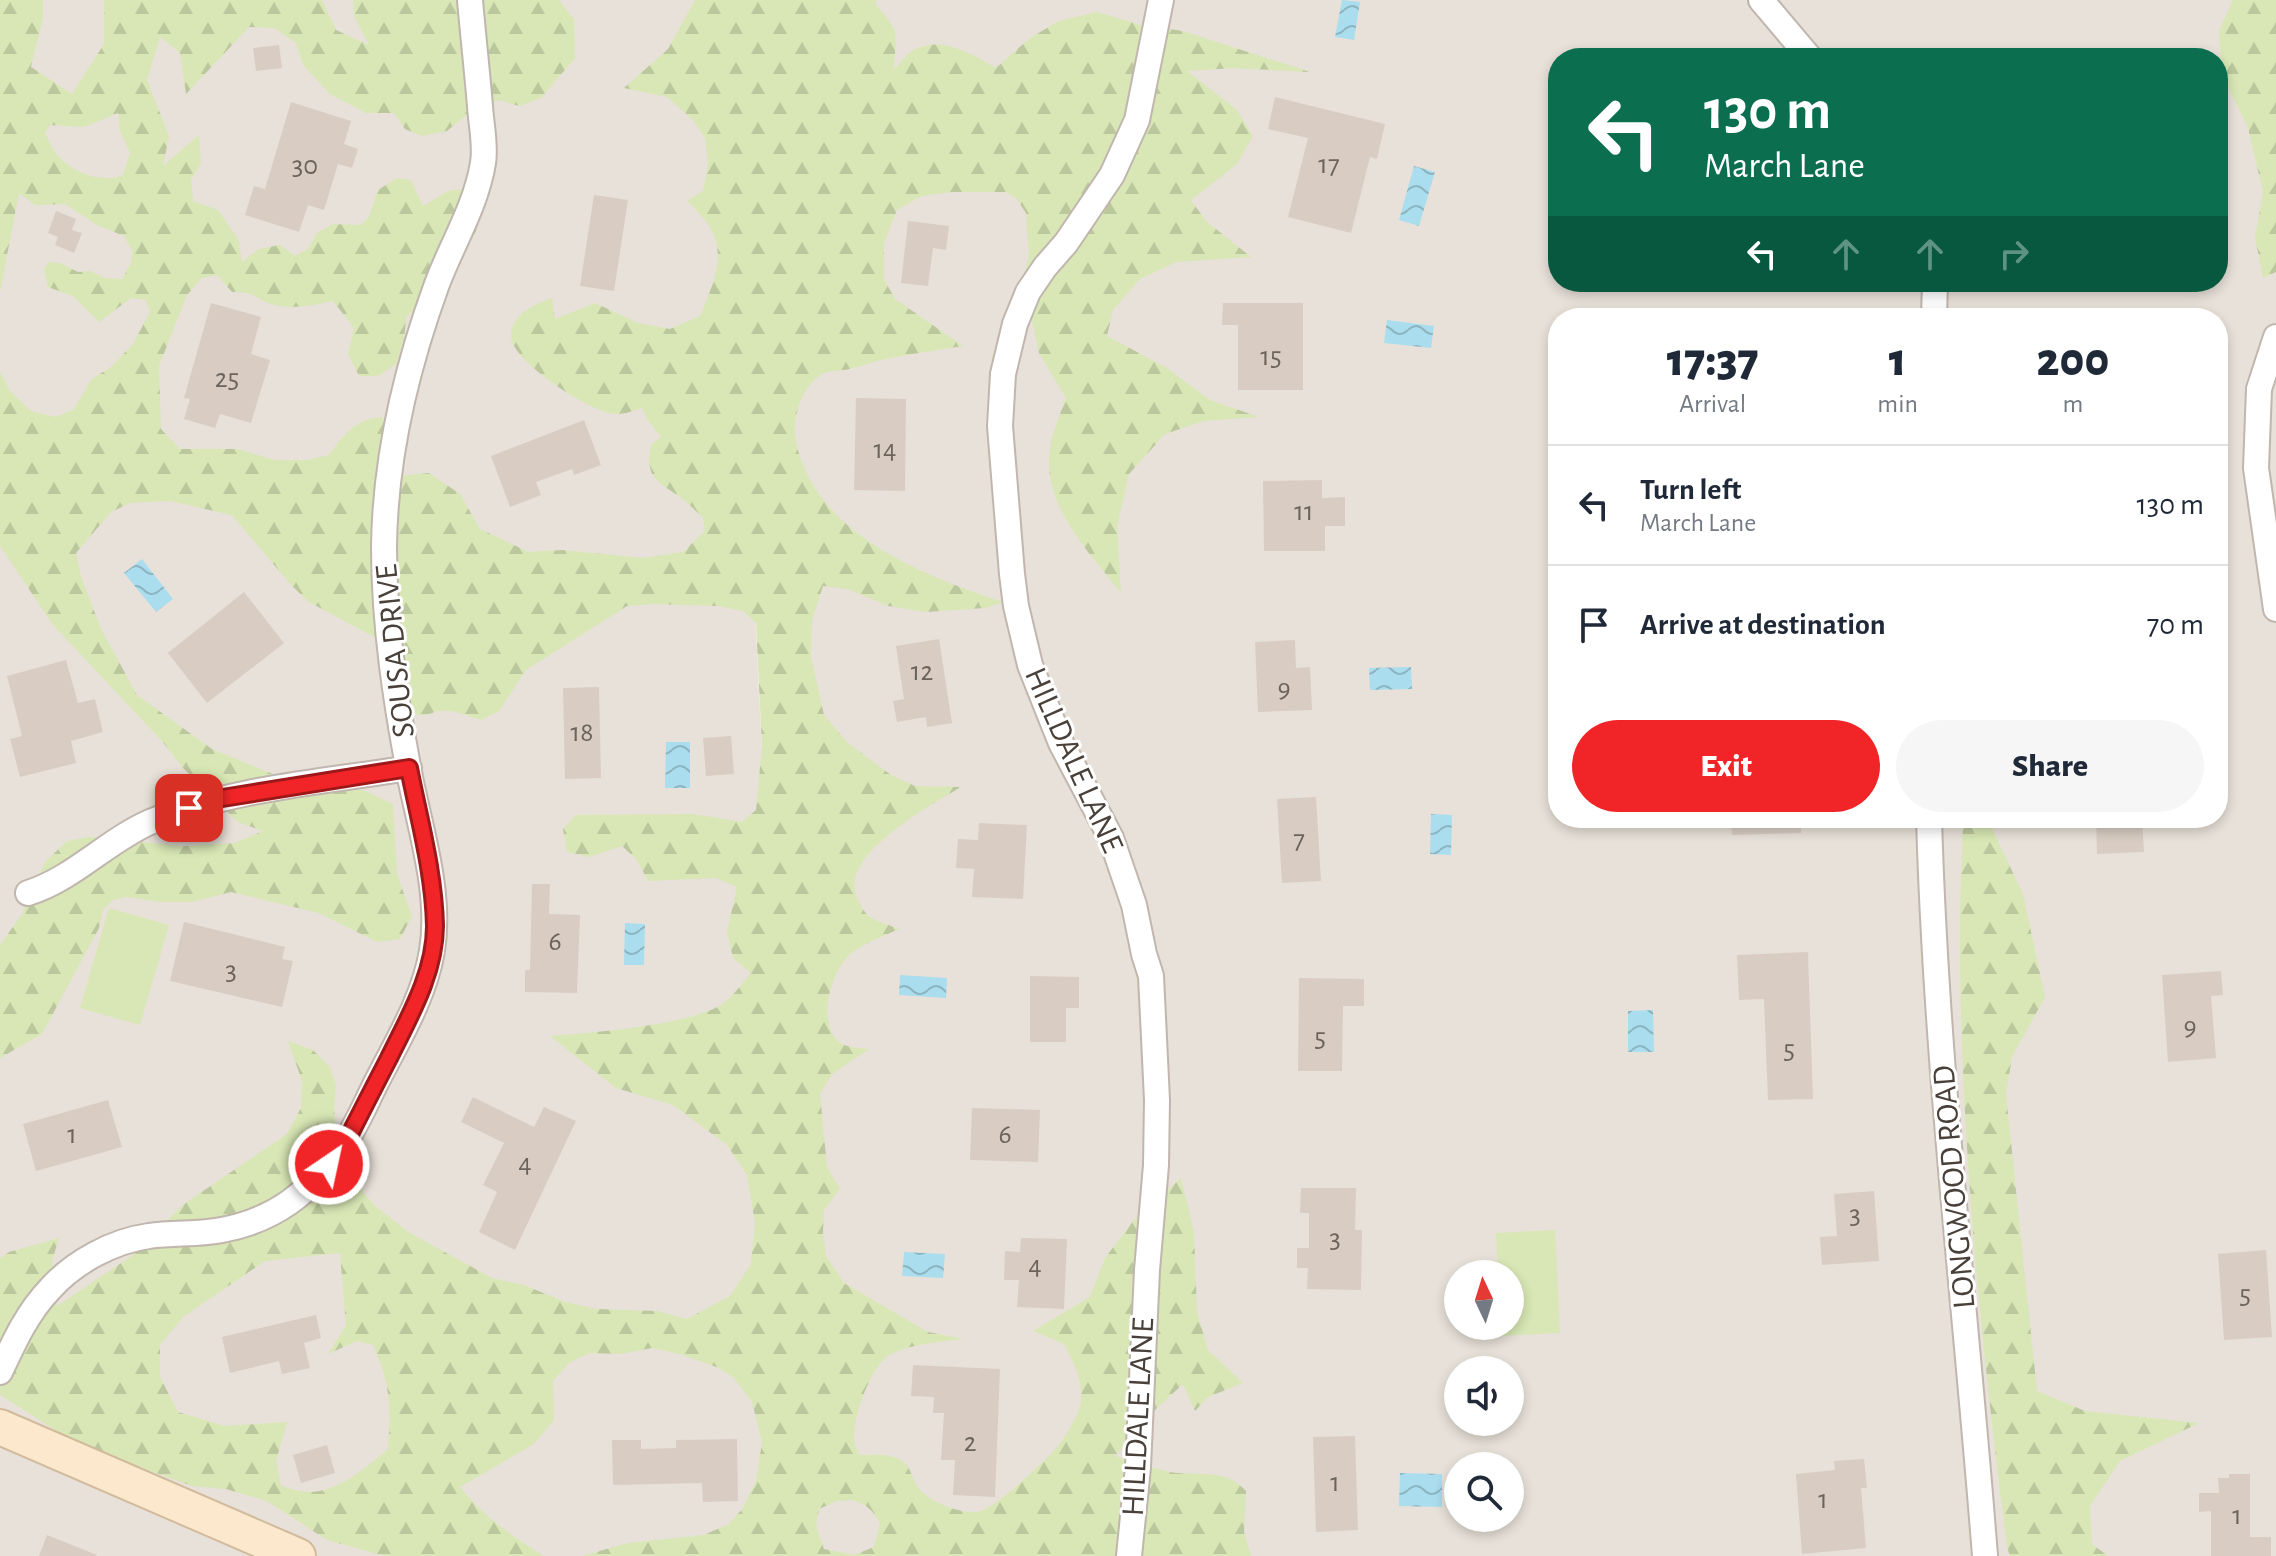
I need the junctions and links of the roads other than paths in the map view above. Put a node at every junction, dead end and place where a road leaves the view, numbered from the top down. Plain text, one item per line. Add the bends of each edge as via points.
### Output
1 (470, 0) edge
2 (1161, 0) edge
3 (1761, 0) edge
4 (1802, 48) edge
5 (2276, 337) edge
6 (2276, 609) edge
7 (409, 768) junction
8 (1929, 828) edge
9 (28, 893) dead end
10 (0, 1372) edge
11 (0, 1427) edge
12 (298, 1556) edge
13 (1129, 1556) edge
14 (1985, 1556) edge

1 - 7 street, SOUSA DRIVE via 484,157 477,190 416,347 386,489 387,630
2 - 13 street, HILLDALE LANE via 1137,120 1112,175 1028,292 1015,324 1003,374 1000,426 1012,574 1030,665 1061,743 1111,838 1151,976 1156,1165
3 - 4 street
5 - 6 street via 2259,389 2256,422 2256,468
7 - 9 street via 210,800 147,823 50,886
7 - 10 street, SOUSA DRIVE via 430,878 433,950 414,1007 344,1146 314,1183 260,1219 220,1231 129,1240 76,1266 25,1318
8 - 14 street, LONGWOOD ROAD via 1942,1064
11 - 12 main road

